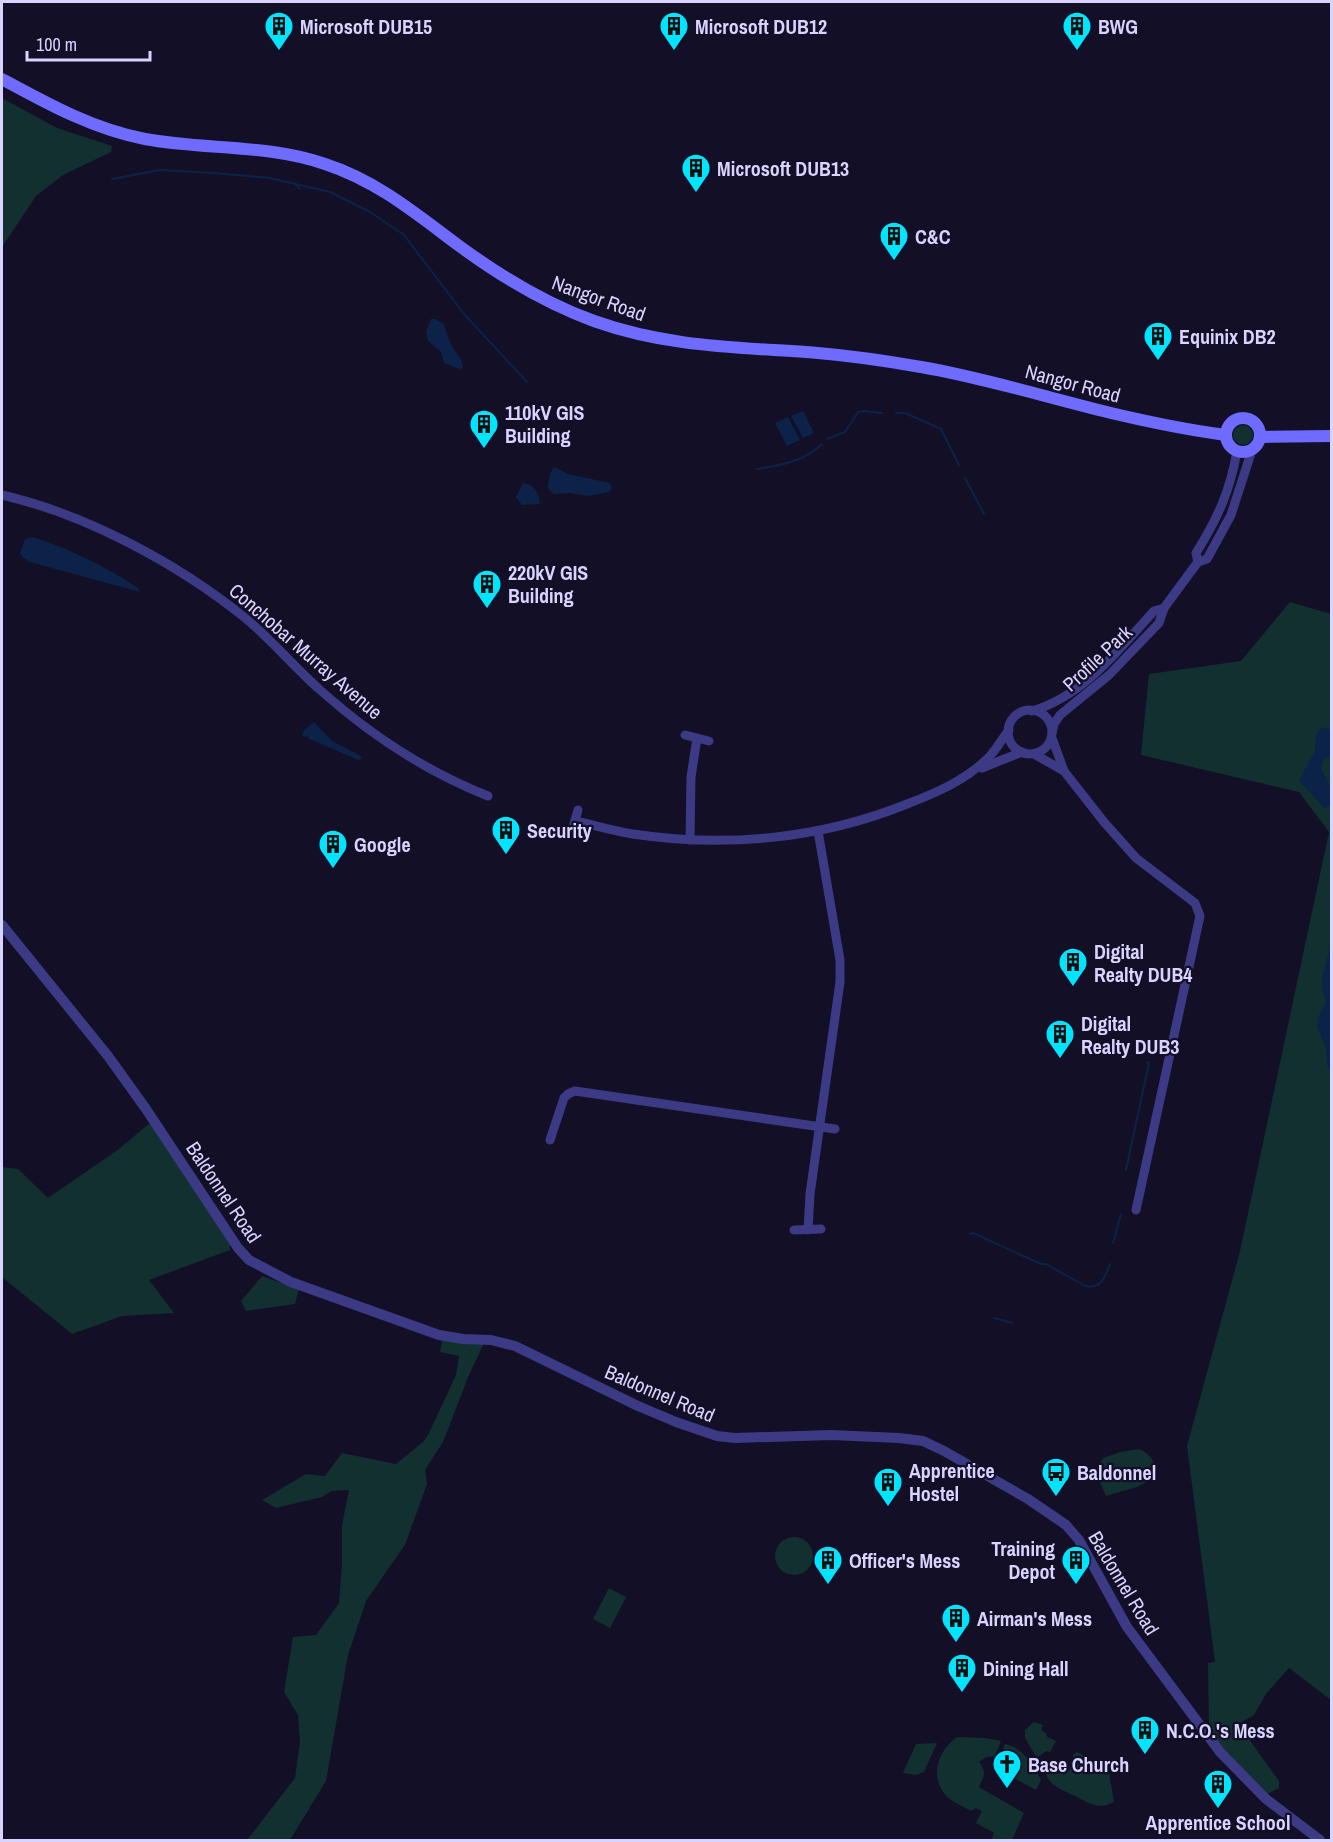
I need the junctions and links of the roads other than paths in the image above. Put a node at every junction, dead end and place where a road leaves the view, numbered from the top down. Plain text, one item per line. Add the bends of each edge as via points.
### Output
1 (2, 80) edge
2 (1226, 435) junction
3 (1332, 436) edge
4 (1260, 437) junction
5 (1252, 450) junction
6 (1237, 451) junction
7 (2, 495) edge
8 (1198, 562) junction
9 (1164, 608) junction
10 (1032, 711) junction
11 (1009, 730) junction
12 (685, 735) dead end
13 (1052, 735) junction
14 (697, 738) junction
15 (709, 741) dead end
16 (1022, 752) junction
17 (1034, 754) junction
18 (974, 771) junction
19 (1064, 771) junction
20 (488, 796) dead end
21 (578, 810) dead end
22 (575, 821) junction
23 (818, 831) junction
24 (571, 834) dead end
25 (690, 840) junction
26 (2, 925) edge
27 (819, 1126) junction
28 (835, 1129) dead end
29 (550, 1140) dead end
30 (1136, 1210) dead end
31 (821, 1229) dead end
32 (794, 1230) dead end
33 (808, 1230) junction
34 (1320, 1840) edge

1 - 2 main road, Nangor Road via 81,121 124,134 163,142 280,153 348,172 388,193 462,248 535,295 620,330 695,345 830,354 924,367 1113,414
2 - 4 main road via 1234,421 1244,418 1258,426
2 - 6 main road via 1229,445
3 - 4 main road
4 - 5 main road
5 - 6 main road
5 - 8 street, Profile Park via 1219,540 1207,559
6 - 8 street, Profile Park via 1232,481 1196,553
7 - 20 street, Conchobar Murray Avenue via 84,522 198,584 244,618 317,688 370,731 417,762
8 - 9 street, Profile Park
9 - 10 street, Profile Park via 1154,611 1104,667 1066,697
9 - 13 street, Profile Park via 1159,623 1109,675 1060,715
10 - 11 street via 1016,716
10 - 13 street via 1049,720
11 - 16 street via 1011,742
11 - 18 street
12 - 14 street
13 - 17 street via 1046,748
13 - 19 street
14 - 15 street
14 - 25 street via 691,777
16 - 17 street
16 - 18 street
17 - 19 street
18 - 23 street via 882,815
19 - 30 street via 1136,858 1196,903 1200,916
21 - 22 street
22 - 24 street
22 - 25 street via 632,834
23 - 25 street via 776,838
23 - 27 street via 840,960 838,1003
26 - 34 street, Baldonnel Road via 108,1056 249,1260 291,1282 439,1335 515,1346 648,1410 717,1436 899,1438 923,1441 944,1451 1066,1525 1079,1540 1127,1627 1220,1752 1266,1799
27 - 28 street
27 - 29 street via 575,1091 564,1098
27 - 33 street
31 - 33 street
32 - 33 street

